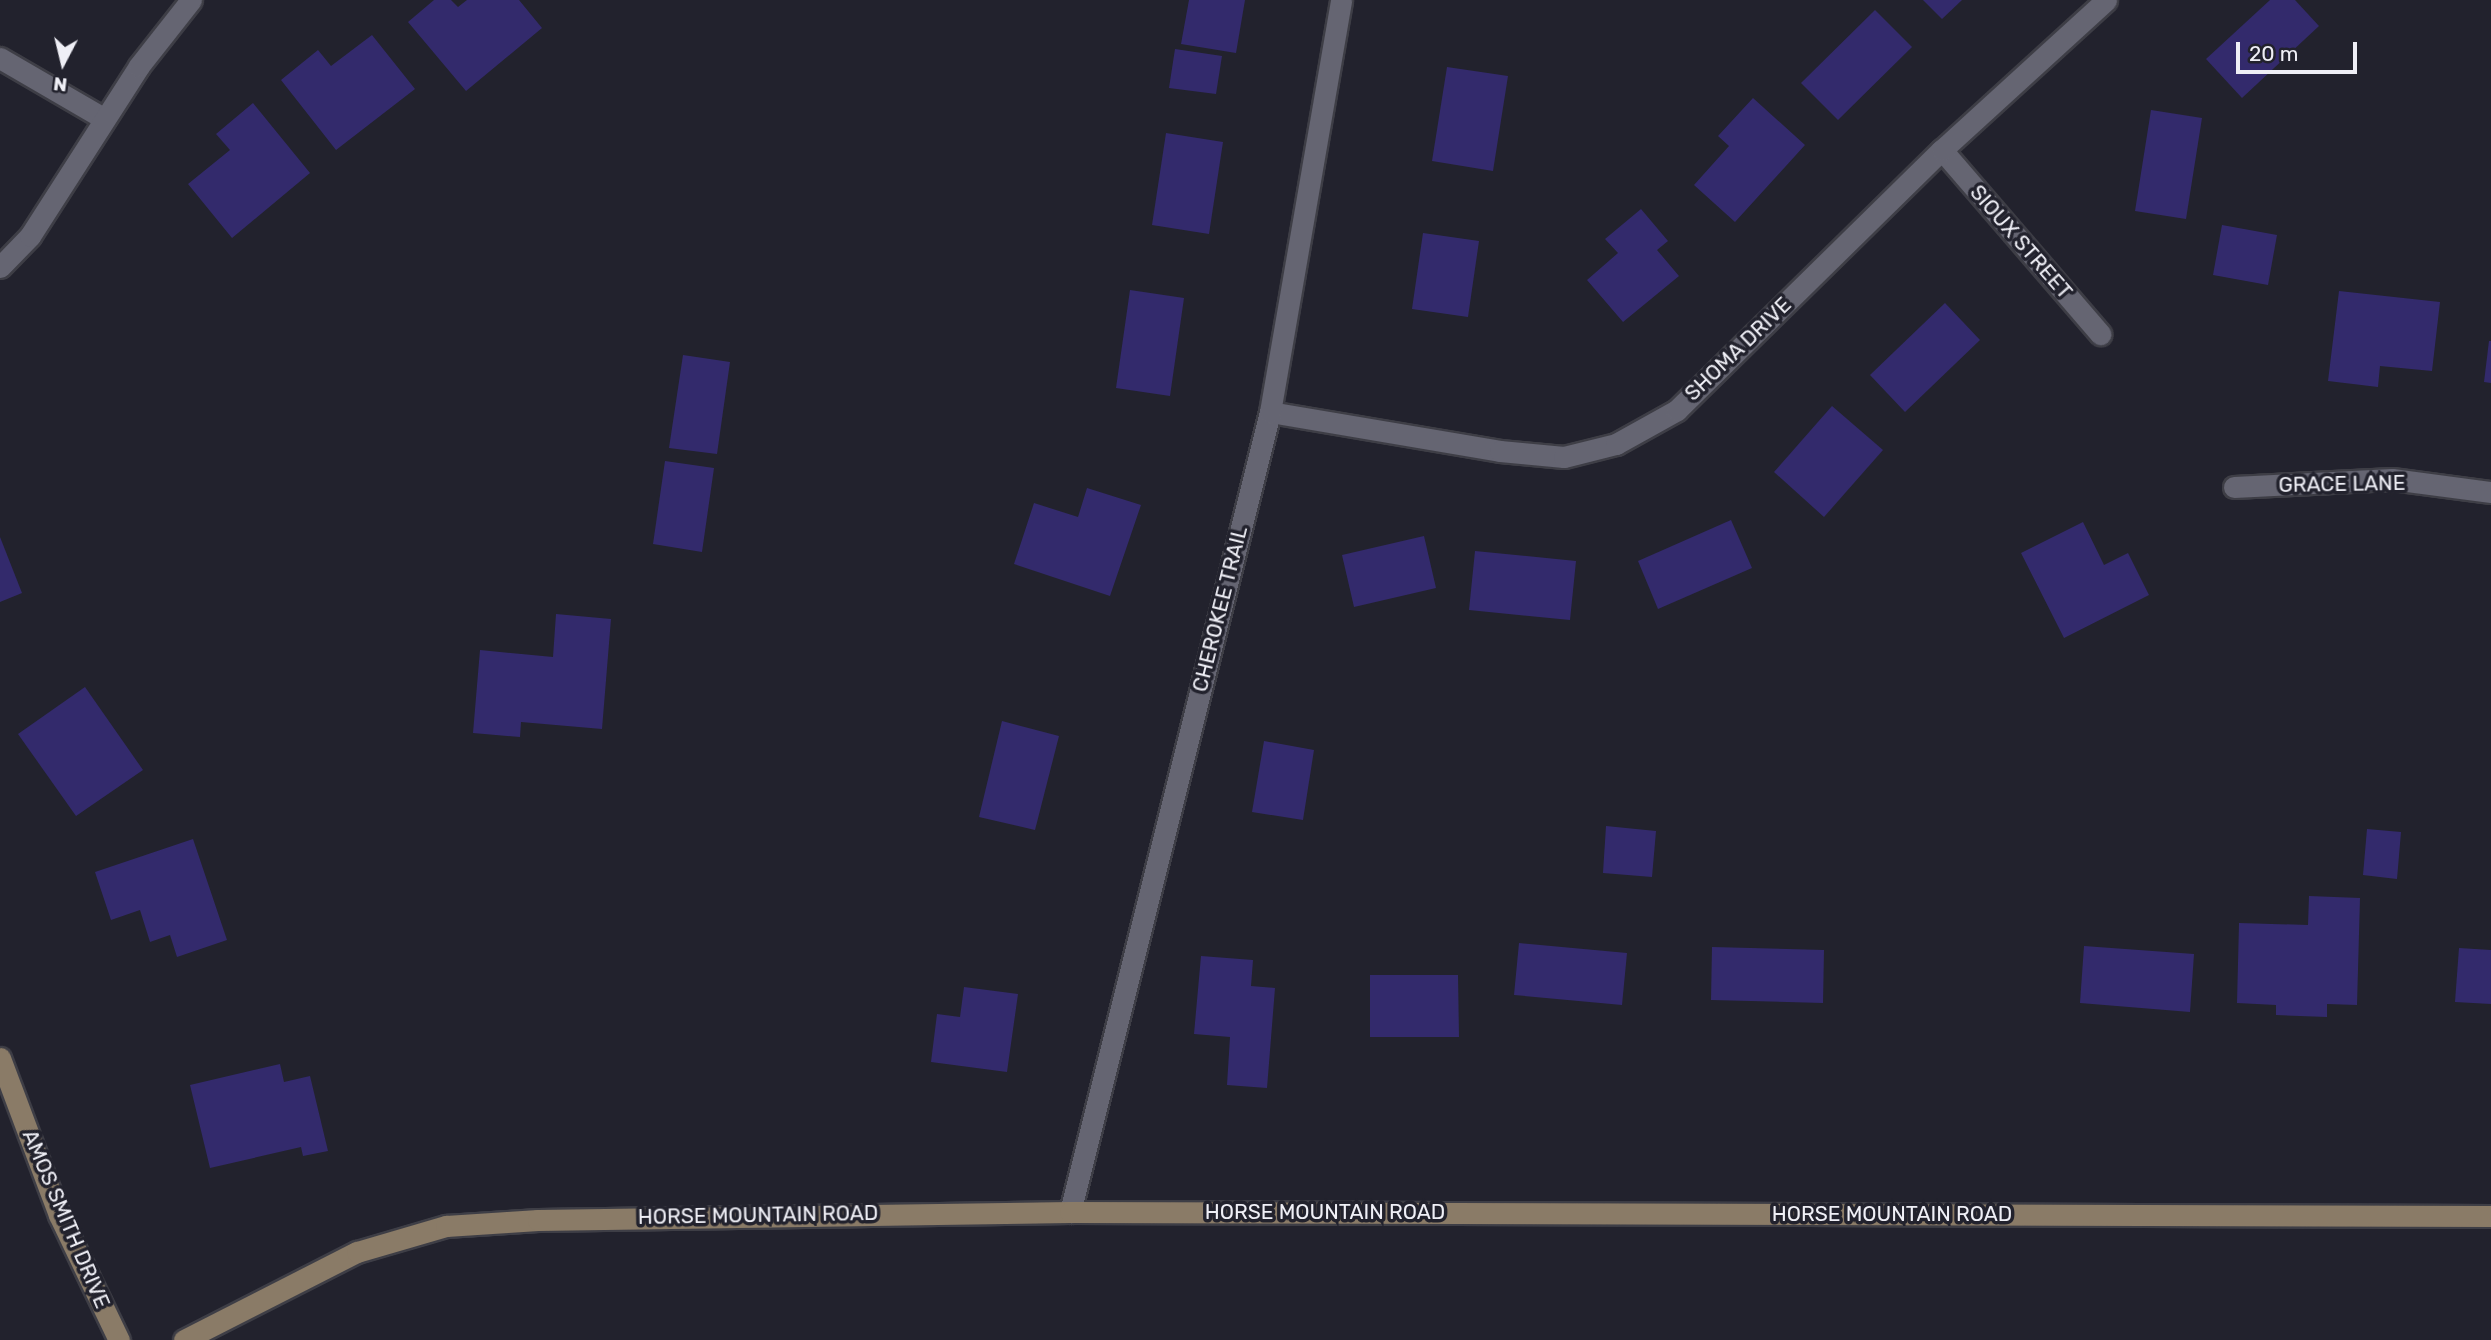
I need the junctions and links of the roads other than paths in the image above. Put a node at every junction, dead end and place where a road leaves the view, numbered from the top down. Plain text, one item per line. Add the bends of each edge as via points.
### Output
1 (191, 0) edge
2 (1341, 0) edge
3 (2106, 0) edge
4 (0, 58) edge
5 (105, 118) junction
6 (1942, 150) junction
7 (0, 267) edge
8 (2100, 334) dead end
9 (1270, 412) junction
10 (2234, 487) dead end
11 (2491, 492) edge
12 (0, 1058) edge
13 (1070, 1212) junction
14 (2491, 1216) edge
15 (119, 1340) edge
16 (184, 1340) edge

1 - 5 street
2 - 9 street, CHEROKEE TRAIL
3 - 6 street, SHOMA DRIVE
4 - 5 street
5 - 7 street via 30,236
6 - 8 street, SIOUX STREET
6 - 9 street, SHOMA DRIVE via 1677,410 1616,444 1551,456
9 - 13 street, CHEROKEE TRAIL
10 - 11 street, GRACE LANE via 2392,479
12 - 15 street, AMOS SMITH DRIVE via 59,1215
13 - 14 street, HORSE MOUNTAIN ROAD
13 - 16 street, HORSE MOUNTAIN ROAD via 665,1216 446,1226 358,1252

